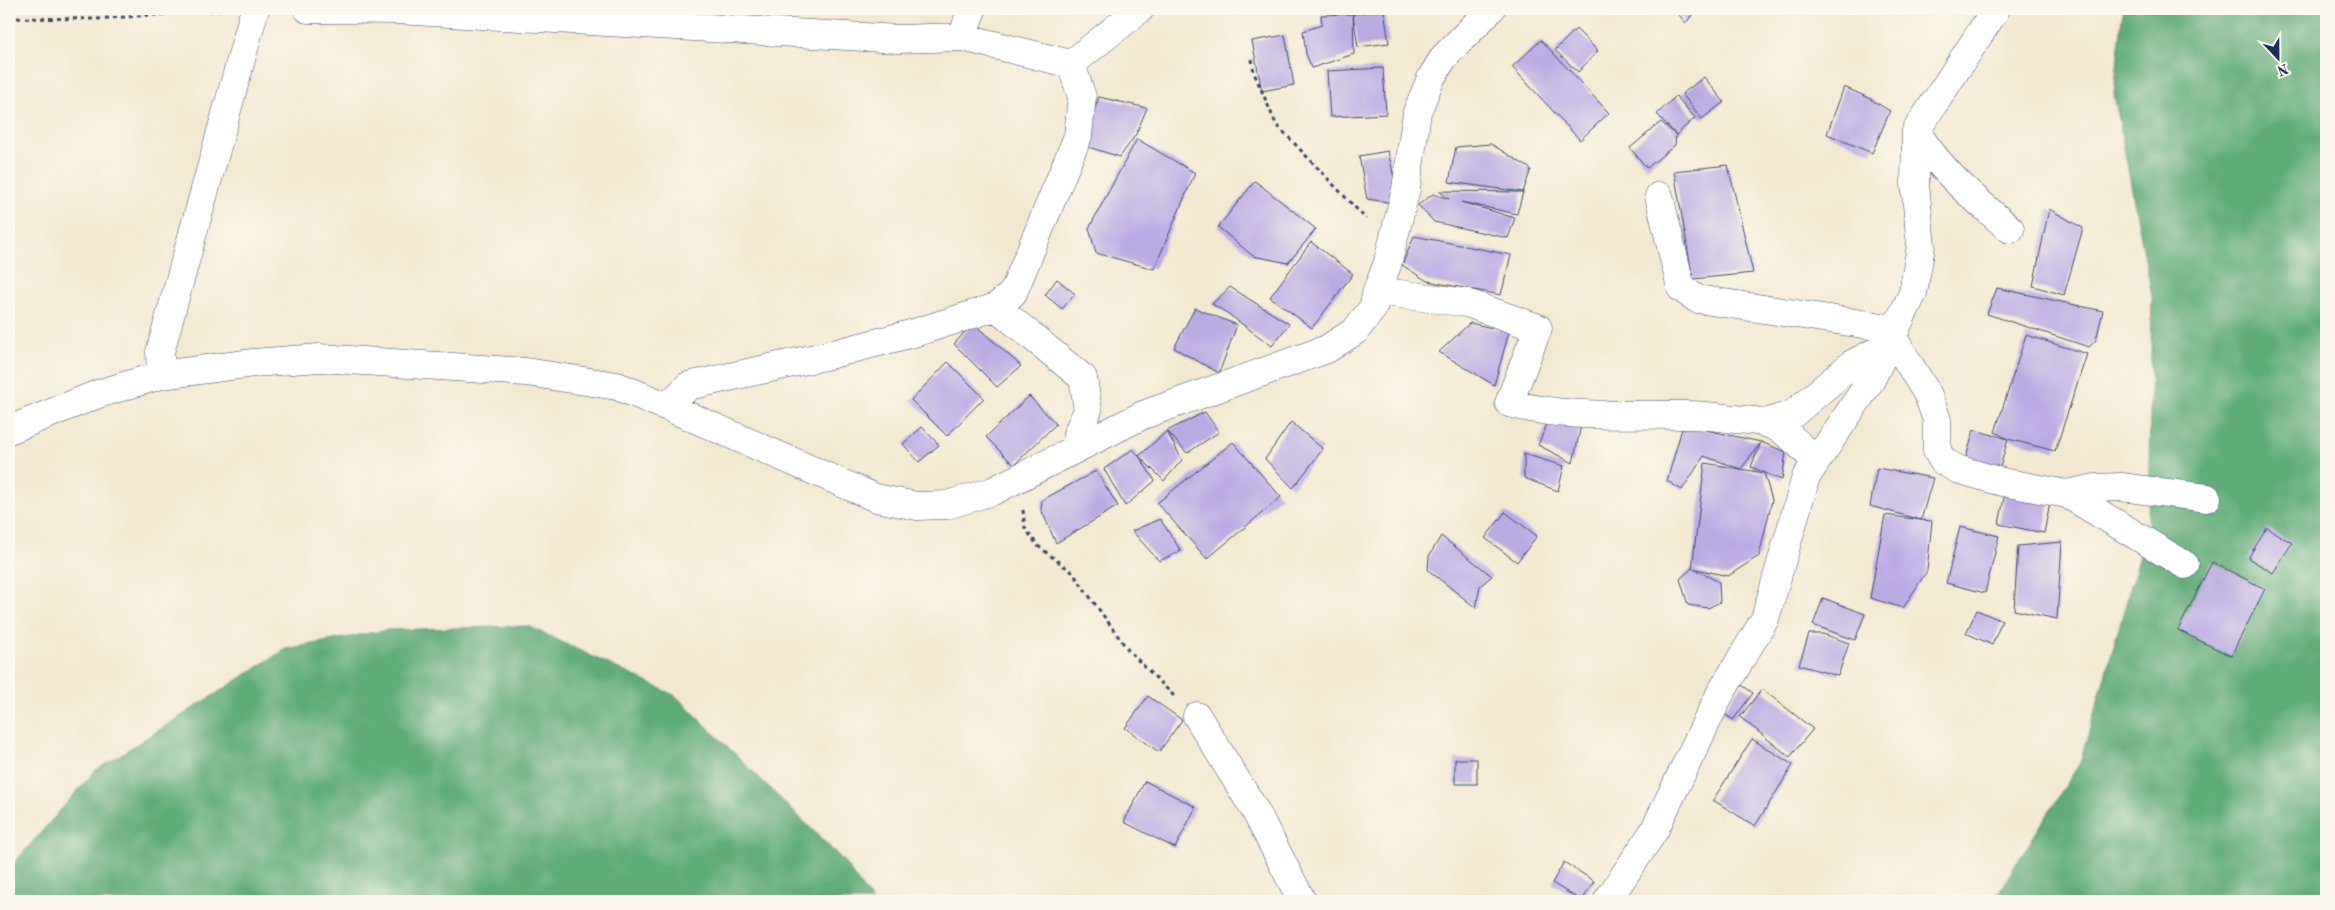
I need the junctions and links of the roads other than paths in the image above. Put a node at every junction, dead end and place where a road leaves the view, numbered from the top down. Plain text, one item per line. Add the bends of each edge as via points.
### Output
1 (255, 9) edge
2 (308, 9) edge
3 (972, 9) edge
4 (1140, 9) edge
5 (1491, 9) edge
6 (1996, 9) edge
7 (962, 38) junction
8 (1071, 64) junction
9 (1916, 131) junction
10 (1659, 196) dead end
11 (2010, 228) dead end
12 (1377, 291) junction
13 (996, 307) junction
14 (1892, 337) junction
15 (161, 375) junction
16 (668, 406) junction
17 (1766, 423) junction
18 (9, 430) edge
19 (1084, 445) junction
20 (1816, 462) junction
21 (2067, 494) junction
22 (2207, 498) dead end
23 (2185, 565) dead end
24 (1197, 716) road end
25 (1302, 901) edge
26 (1607, 901) edge

1 - 15 street via 160,352
2 - 7 street via 397,10 898,39
3 - 7 street
4 - 8 street
5 - 12 street via 1444,56 1417,112 1406,188 1387,265
6 - 9 street
7 - 8 street
8 - 13 street via 1082,97 1078,136 1013,293
9 - 11 street via 1950,177
9 - 14 street via 1915,184 1921,246 1913,293
10 - 14 street via 1681,288 1697,299
12 - 17 street via 1467,303 1538,328 1509,403 1527,408 1589,414 1708,415
12 - 19 street via 1374,308 1355,331 1327,349 1143,415
13 - 16 street via 914,333 688,386
13 - 19 street via 1083,378 1088,410 1077,434
14 - 17 street via 1852,364 1793,414
14 - 20 street via 1871,380
14 - 21 street via 1928,395 1937,420 1937,451 1943,461 1958,469 2002,482
15 - 16 street via 319,358 526,372 617,386
15 - 18 street via 98,394
16 - 19 street via 876,498 916,506 947,505 993,491
17 - 20 street via 1792,438
20 - 26 street via 1806,477 1766,619 1720,694 1654,831
21 - 22 street via 2121,487
21 - 23 street
24 - 25 street via 1256,812

